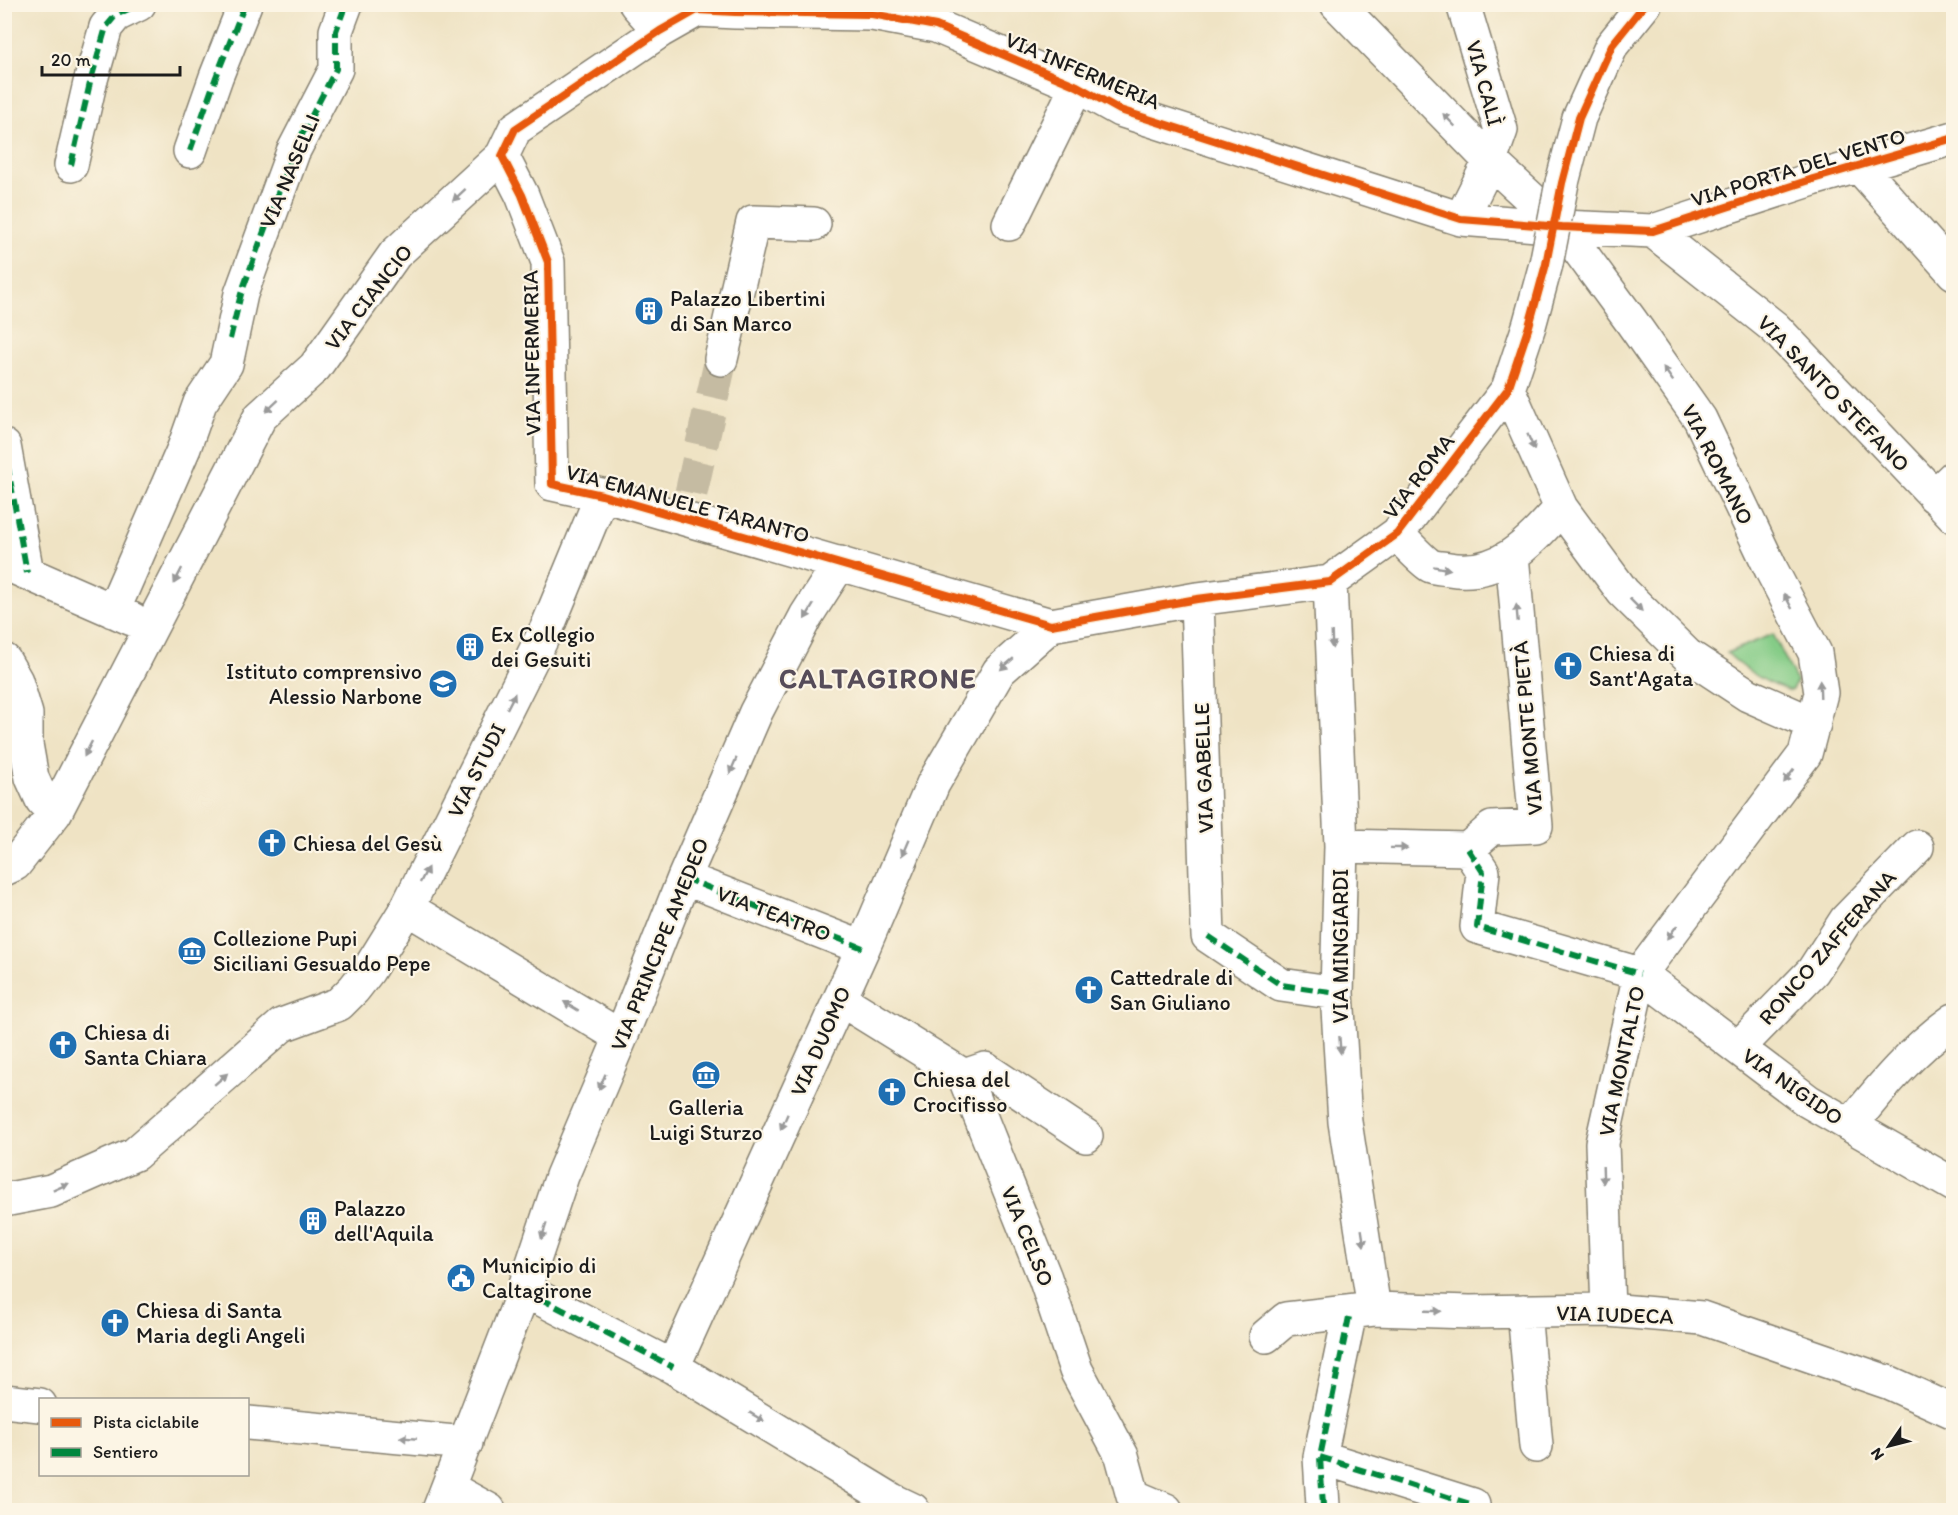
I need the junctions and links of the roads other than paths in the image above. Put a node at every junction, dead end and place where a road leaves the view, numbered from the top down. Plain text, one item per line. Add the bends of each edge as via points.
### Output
1 (139, 4) edge
2 (245, 4) edge
3 (346, 4) edge
4 (636, 4) edge
5 (1337, 4) edge
6 (1463, 4) edge
7 (1645, 5) edge
8 (875, 10) edge
9 (660, 31) junction
10 (1077, 86) junction
11 (1953, 138) edge
12 (190, 152) dead end
13 (502, 156) junction
14 (1490, 162) junction
15 (71, 165) dead end
16 (1858, 165) junction
17 (1461, 219) junction
18 (814, 224) dead end
19 (1009, 224) dead end
20 (1562, 227) junction
21 (1653, 231) junction
22 (1953, 273) edge
23 (721, 359) tunnel mouth
24 (1508, 388) junction
25 (8, 460) edge
26 (552, 484) joint
27 (602, 495) junction
28 (1947, 496) edge
29 (1561, 508) junction
30 (1397, 534) junction
31 (1512, 555) junction
32 (827, 560) junction
33 (16, 568) edge
34 (1330, 582) junction
35 (1197, 599) junction
36 (113, 611) junction
37 (1051, 626) junction
38 (151, 628) junction
39 (4, 660) edge
40 (1814, 724) junction
41 (56, 813) junction
42 (1341, 846) junction
43 (1917, 847) dead end
44 (1468, 849) junction
45 (14, 861) edge
46 (684, 878) junction
47 (407, 908) junction
48 (863, 948) junction
49 (1640, 974) junction
50 (1337, 993) junction
51 (840, 999) junction
52 (1953, 1020) edge
53 (621, 1037) junction
54 (1738, 1048) junction
55 (963, 1076) junction
56 (1851, 1125) junction
57 (1086, 1136) dead end
58 (1953, 1185) edge
59 (4, 1198) edge
60 (524, 1290) junction
61 (1362, 1310) junction
62 (1608, 1310) junction
63 (1524, 1311) junction
64 (1266, 1336) dead end
65 (673, 1367) junction
66 (4, 1401) edge
67 (39, 1405) edge
68 (1953, 1412) edge
69 (249, 1423) edge
70 (466, 1443) junction
71 (1536, 1446) dead end
72 (1320, 1457) junction
73 (444, 1499) edge
74 (1473, 1505) dead end
75 (1323, 1506) dead end
76 (489, 1510) edge
77 (913, 1510) edge
78 (1166, 1510) edge

1 - 15 street via 117,15 106,27
2 - 12 street
3 - 36 street, VIA NASELLI via 336,31 336,69 293,152 241,294 226,364 200,403
4 - 9 street
14 -> 5 street, VIA ROMANO
6 - 14 street, VIA CALÌ via 1501,130
7 - 24 street, VIA ROMA, bridge via 1612,45 1579,118 1546,264
8 - 9 street, VIA INFERMERIA via 697,10
8 - 10 street, VIA INFERMERIA via 936,26
9 - 13 street, VIA INFERMERIA via 515,129
10 - 17 street, VIA INFERMERIA via 1120,110
10 - 19 street
11 - 16 street, VIA PORTA DEL VENTO
13 - 26 street, VIA INFERMERIA via 548,262
13 -> 38 street, VIA CIANCIO via 395,255 315,367 260,417
14 - 17 street, VIA CALÌ
14 - 20 street, VIA ROMANO
16 - 21 street, VIA PORTA DEL VENTO
16 - 22 street
17 - 20 street, VIA INFERMERIA
18 - 23 street via 753,222
20 - 21 street, VIA INFERMERIA
40 -> 20 street, VIA ROMANO via 1821,693 1815,653 1700,419
21 - 28 street, VIA SANTO STEFANO via 1773,327
24 -> 29 street
24 - 30 street, VIA ROMA
25 - 33 street
26 - 27 street, VIA EMANUELE TARANTO
27 - 32 street, VIA EMANUELE TARANTO via 688,506
47 -> 27 street, VIA STUDI via 547,628
29 - 31 street via 1530,542
29 -> 40 street via 1623,592 1687,655 1748,695
30 -> 31 street via 1430,565 1463,571
30 - 34 street, VIA ROMA
44 -> 31 street, VIA MONTE PIETÀ via 1492,828 1536,826
32 - 37 street, VIA EMANUELE TARANTO
32 -> 46 street, VIA PRINCIPE AMEDEO via 806,616 756,712
33 - 36 street
34 - 35 street, VIA ROMA
34 -> 42 street, VIA MINGIARDI
35 - 37 street, VIA ROMA
35 - 50 street, VIA GABELLE via 1209,936 1281,985
36 - 38 street
37 -> 48 street, VIA DUOMO via 999,671 967,723 928,794
38 -> 41 street, VIA CIANCIO
39 - 41 street via 16,681 26,714 26,744 33,778 42,800
40 -> 49 street, VIA MONTALTO via 1805,754
41 - 45 street, VIA CIANCIO
42 -> 44 street
42 - 50 street, VIA MINGIARDI
43 - 54 street, RONCO ZAFFERANA via 1846,920 1813,971
44 - 49 street via 1483,872 1477,927
46 - 48 street, VIA TEATRO
46 - 53 street, VIA PRINCIPE AMEDEO
53 -> 47 street
59 -> 47 street, VIA STUDI via 51,1191 135,1154 282,1025 339,1004 368,971
48 - 51 street, VIA DUOMO
49 - 54 street, VIA NIGIDO
49 -> 62 street, VIA MONTALTO via 1602,1143
50 -> 61 street, VIA MINGIARDI
51 - 55 street
51 -> 65 street, VIA DUOMO
52 - 56 street via 1883,1085
53 -> 60 street, VIA PRINCIPE AMEDEO via 562,1176
54 - 56 street, VIA NIGIDO via 1808,1101
55 - 57 street via 985,1069
55 - 78 street, VIA CELSO via 1046,1278 1076,1370 1122,1456 1133,1496
56 - 58 street, VIA NIGIDO
60 - 65 street
60 - 70 street, VIA PRINCIPE AMEDEO
61 -> 63 street, VIA IUDECA
61 - 64 street, VIA IUDECA via 1286,1319
61 - 72 street
62 - 63 street, VIA IUDECA
62 - 68 street, VIA IUDECA via 1702,1318 1890,1383
63 - 71 street
65 -> 77 street
66 - 67 street
70 -> 69 street
70 - 73 street, VIA PRINCIPE AMEDEO
72 - 74 street
72 - 75 street
73 - 76 street

